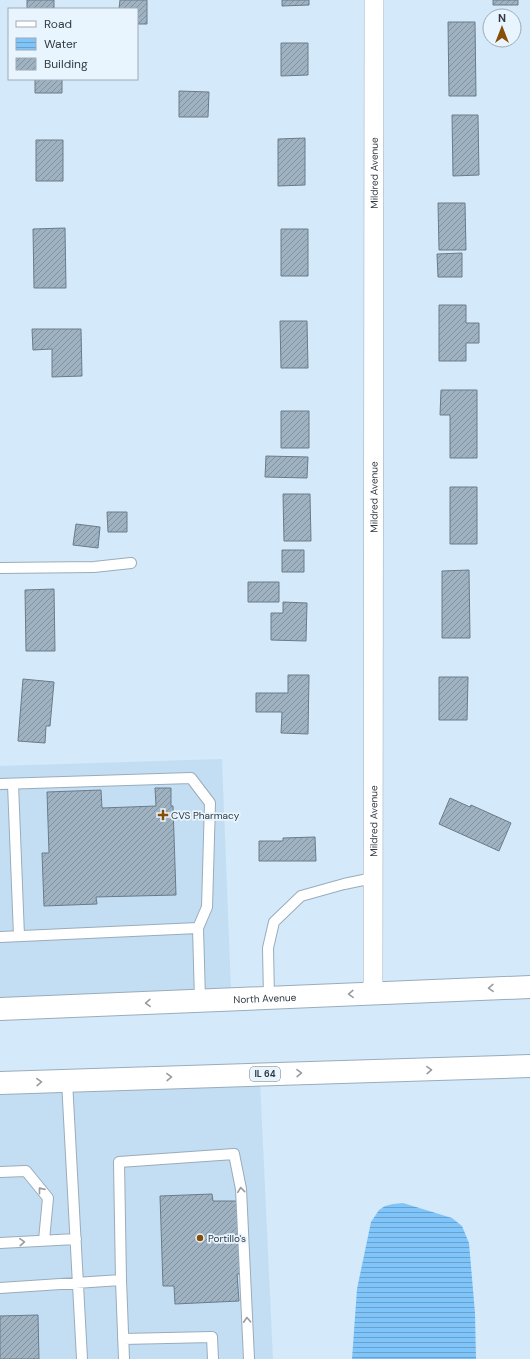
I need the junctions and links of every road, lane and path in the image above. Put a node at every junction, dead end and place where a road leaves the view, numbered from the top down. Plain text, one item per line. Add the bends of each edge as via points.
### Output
1 (374, 0) edge
2 (131, 564) dead end
3 (0, 568) edge
4 (0, 784) edge
5 (13, 784) junction
6 (373, 878) junction
7 (198, 928) junction
8 (19, 936) junction
9 (0, 937) edge
10 (530, 987) edge
11 (373, 994) junction
12 (269, 998) junction
13 (200, 1000) junction
14 (5, 1006) edge
15 (530, 1066) edge
16 (67, 1080) junction
17 (0, 1083) edge
18 (0, 1172) edge
19 (76, 1238) junction
20 (44, 1240) junction
21 (0, 1243) edge
22 (121, 1280) junction
23 (78, 1283) junction
24 (0, 1288) edge
25 (123, 1339) junction
26 (82, 1359) edge
27 (124, 1359) edge
28 (213, 1359) edge
29 (249, 1359) edge

1 - 6 street, Mildred Avenue
2 - 3 lane via 94,568
4 - 5 lane
5 - 7 lane via 191,778 210,803 207,907
5 - 8 lane
6 - 11 street, Mildred Avenue
6 - 12 lane via 302,896 274,922 268,948
7 - 8 lane
7 - 13 lane
8 - 9 lane
10 -> 11 main road, North Avenue
11 -> 12 main road, North Avenue
12 - 13 main road, North Avenue
13 -> 14 main road, North Avenue
16 -> 15 main road, IL 64
17 -> 16 main road, IL 64
16 - 19 lane
20 -> 18 lane via 48,1198 26,1171
19 - 20 lane
19 - 23 lane
21 -> 20 lane
22 - 23 lane
22 - 25 lane
29 -> 22 lane via 241,1189 234,1154 119,1162
23 - 24 lane
23 - 26 lane
25 - 27 lane
25 - 28 lane via 212,1337

